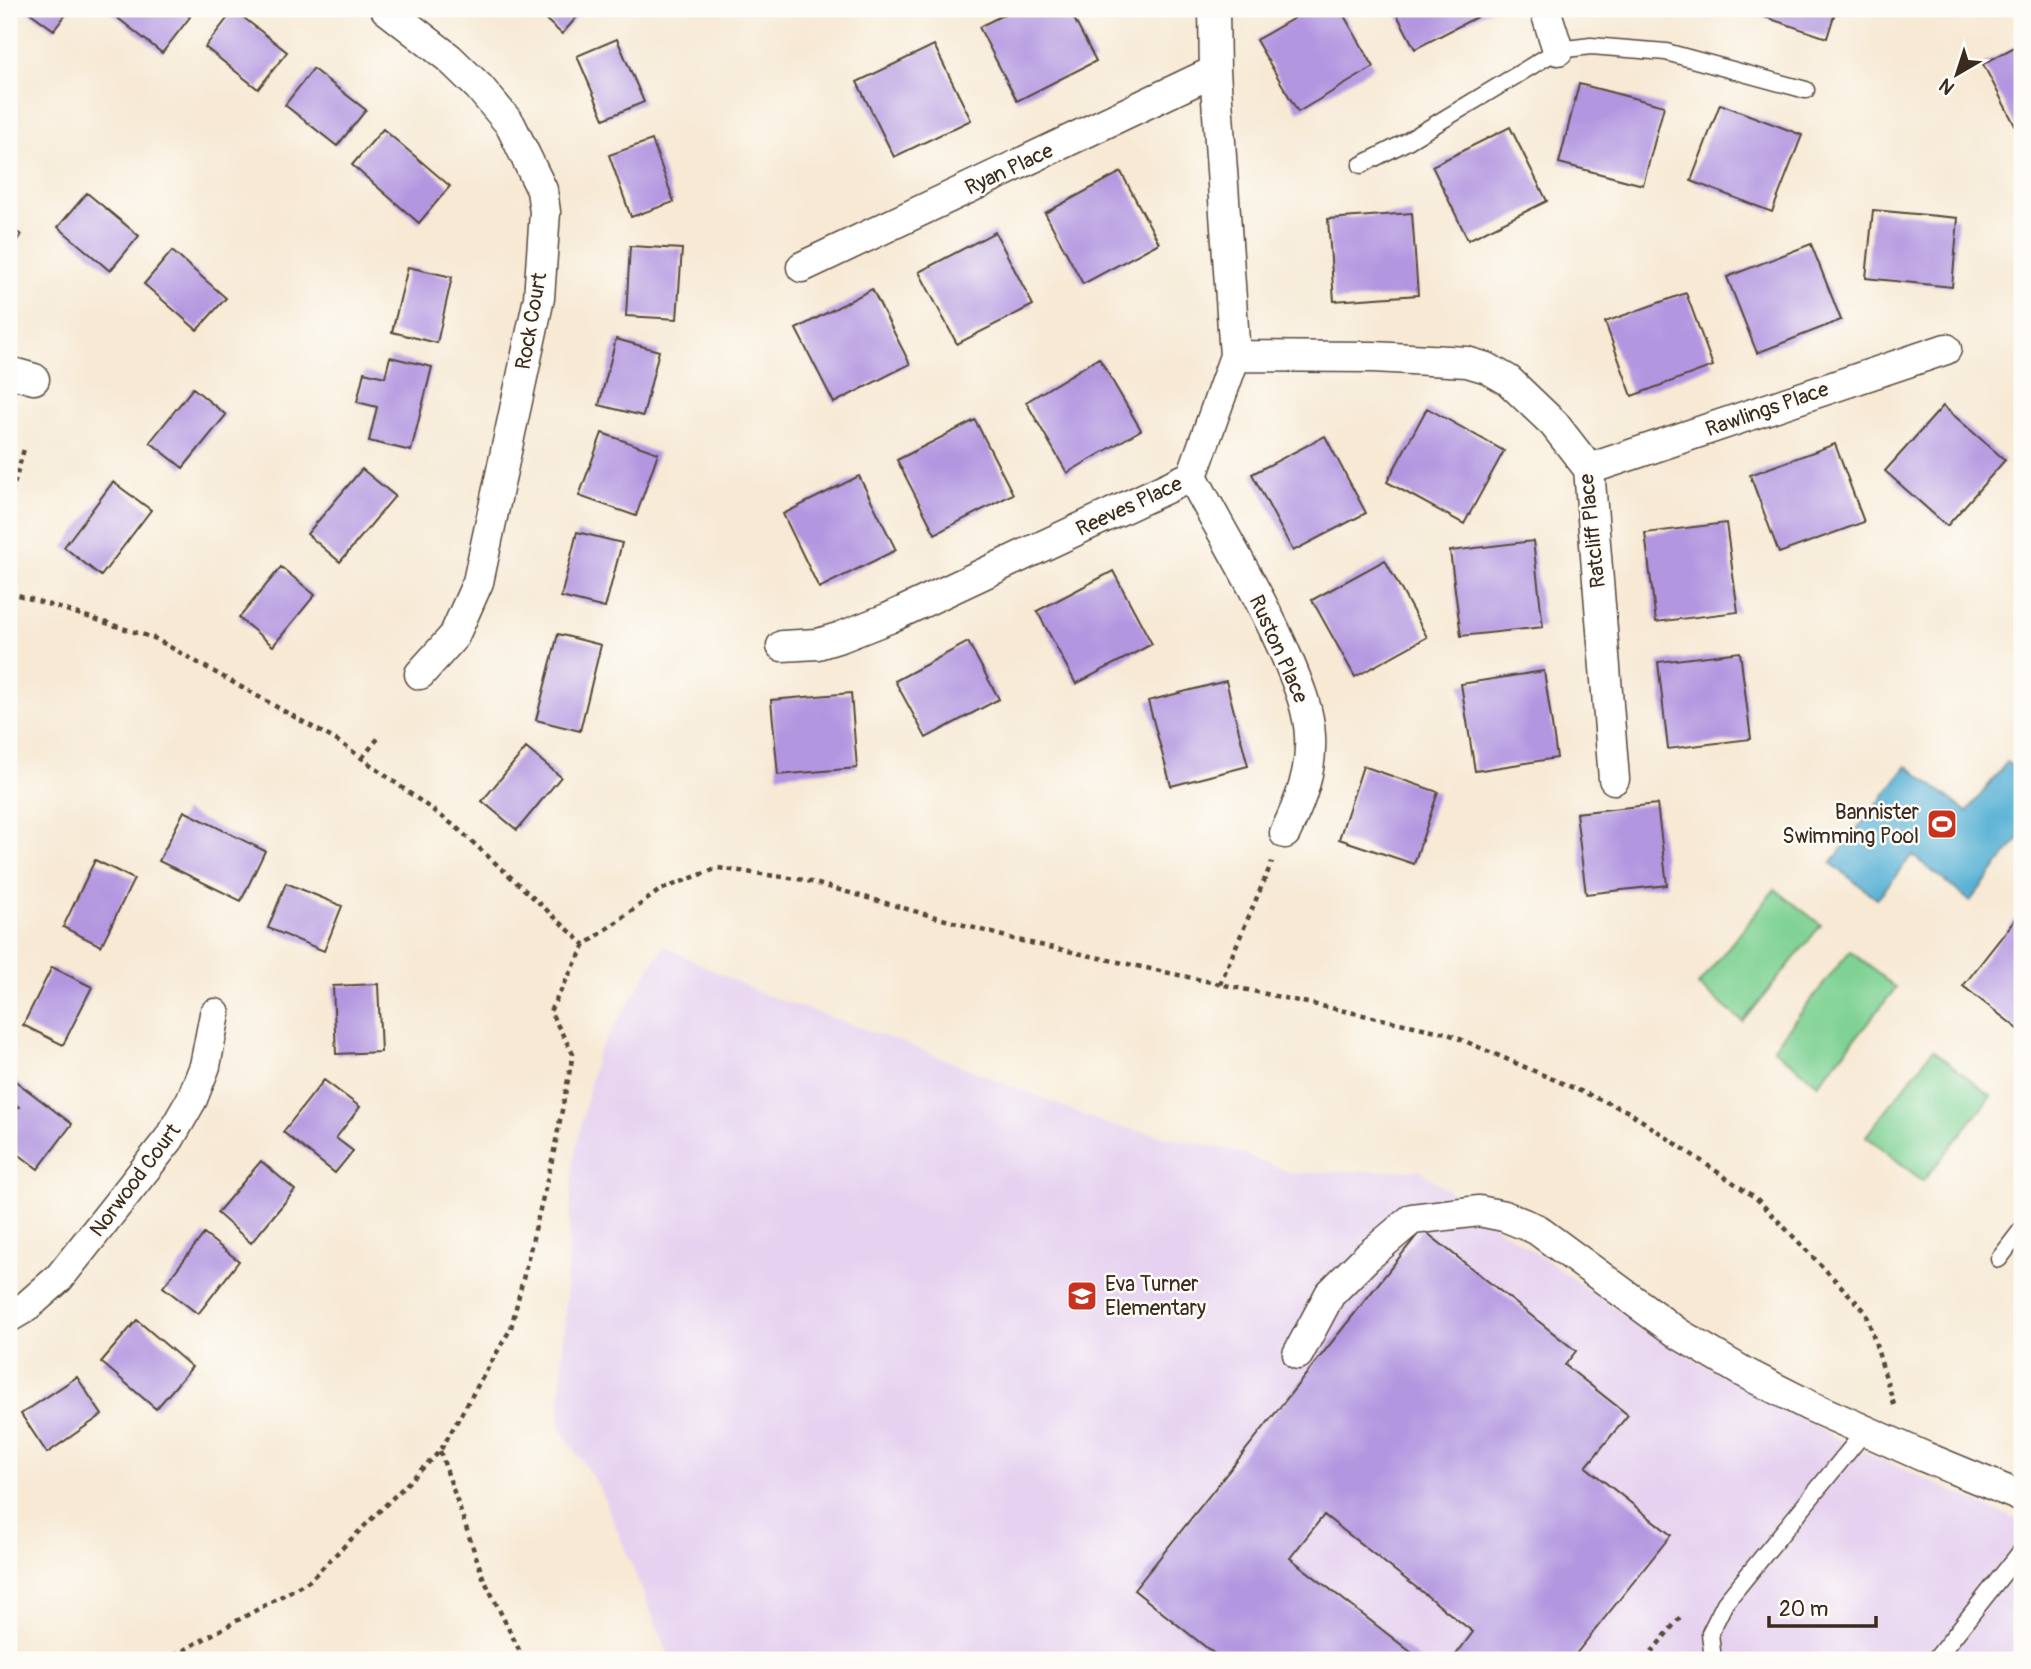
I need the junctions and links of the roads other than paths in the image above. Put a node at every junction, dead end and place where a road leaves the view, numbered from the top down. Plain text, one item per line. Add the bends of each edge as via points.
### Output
1 (386, 9) edge
2 (1214, 9) edge
3 (1545, 9) edge
4 (1558, 50) junction
5 (1215, 71) junction
6 (1805, 90) dead end
7 (1361, 164) dead end
8 (802, 267) dead end
9 (1946, 349) dead end
10 (1235, 356) junction
11 (1589, 469) junction
12 (1192, 476) junction
13 (782, 646) dead end
14 (420, 674) dead end
15 (1614, 779) dead end
16 (1284, 832) road end
17 (215, 1014) dead end
18 (2022, 1229) edge
19 (1999, 1259) dead end
20 (9, 1317) edge
21 (1298, 1354) dead end
22 (1865, 1431) junction
23 (2022, 1497) edge
24 (2022, 1550) edge
25 (1713, 1660) edge
26 (1936, 1660) edge

1 - 14 street, Rock Court via 449,58 510,124 542,190 545,212 539,298 478,582 454,636
2 - 5 street, Reeves Place
3 - 4 street
4 - 6 lane via 1591,46 1666,52
4 - 7 lane
5 - 8 street, Ryan Place
5 - 10 street, Reeves Place
9 - 11 street, Rawlings Place
10 - 11 street, Ratcliff Place via 1440,359 1487,368 1531,400
10 - 12 street, Reeves Place
11 - 15 street, Ratcliff Place
12 - 13 street, Reeves Place via 889,618 818,644
12 - 16 street, Ruston Place via 1273,625 1307,715 1310,757 1306,780
17 - 20 street, Norwood Court via 205,1066 169,1139 60,1278
18 - 19 lane
21 - 22 street via 1330,1294 1412,1219 1479,1211 1535,1229 1679,1334 1754,1378
22 - 23 street
22 - 25 lane via 1725,1603 1710,1633
24 - 26 lane

